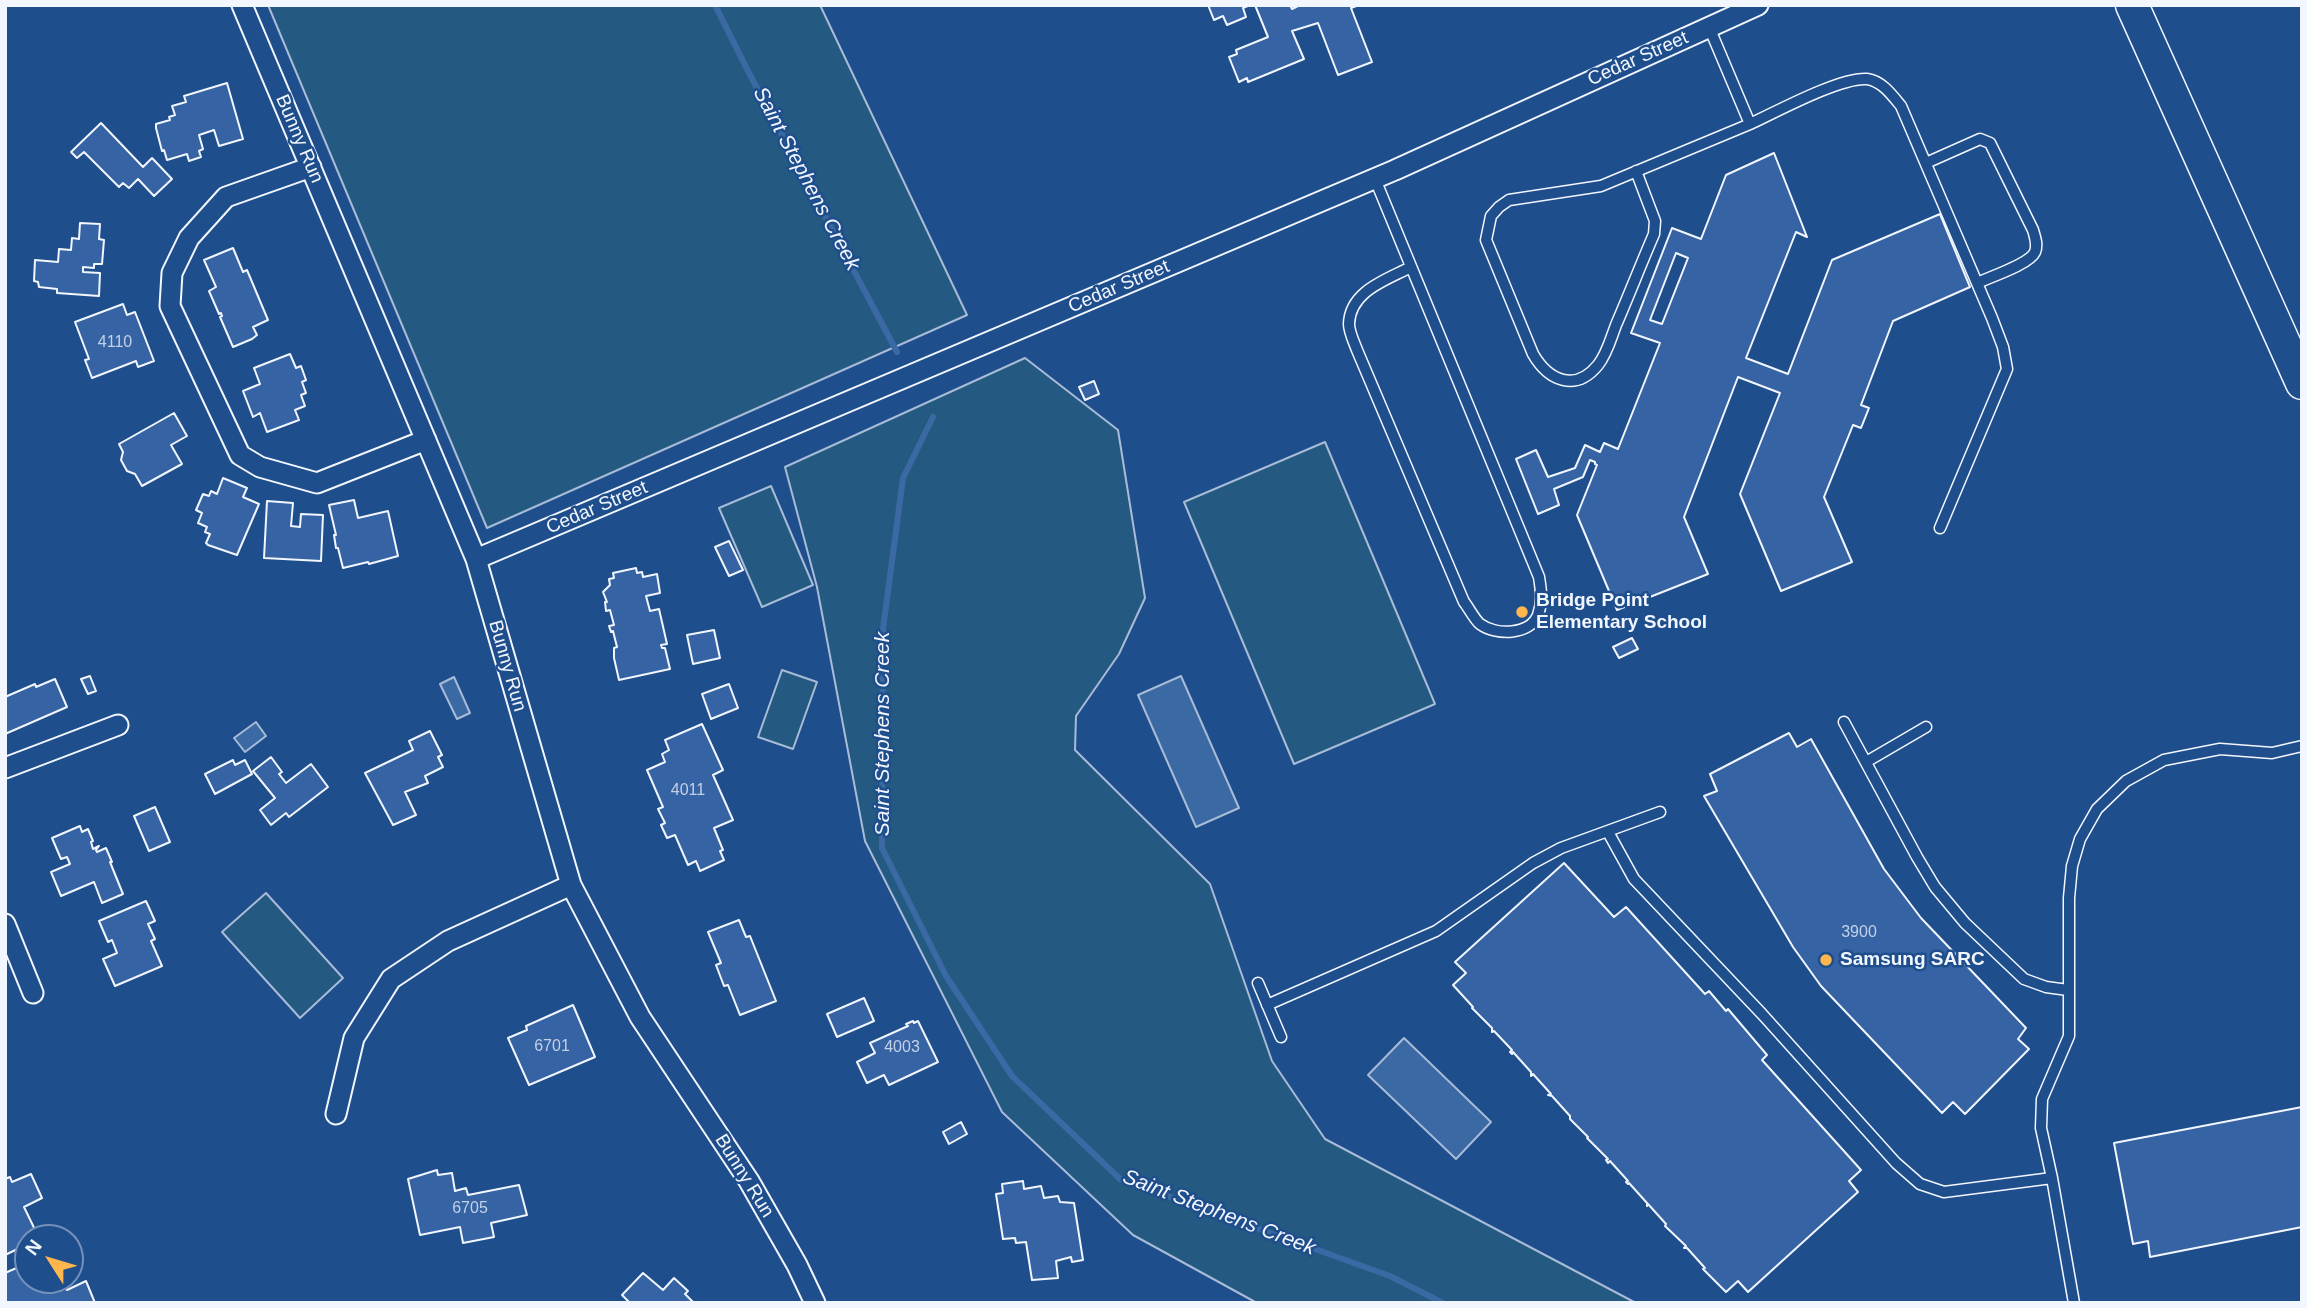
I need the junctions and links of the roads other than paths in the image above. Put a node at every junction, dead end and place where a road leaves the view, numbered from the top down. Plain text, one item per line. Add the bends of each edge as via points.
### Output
1 (242, 5) edge
2 (1758, 5) edge
3 (2132, 5) edge
4 (1709, 27) junction
5 (1749, 124) junction
6 (1926, 163) junction
7 (311, 167) junction
8 (1636, 171) junction
9 (1375, 179) junction
10 (1411, 267) junction
11 (1977, 283) junction
12 (2302, 383) edge
13 (426, 440) junction
14 (1940, 527) dead end
15 (476, 559) junction
16 (1844, 722) dead end
17 (118, 725) dead end
18 (1926, 727) dead end
19 (2302, 746) edge
20 (1866, 762) junction
21 (5, 768) edge
22 (1660, 812) dead end
23 (1608, 832) junction
24 (571, 885) junction
25 (5, 924) edge
26 (1258, 983) dead end
27 (2068, 990) junction
28 (33, 993) dead end
29 (1267, 1004) junction
30 (1281, 1037) dead end
31 (336, 1114) dead end
32 (2052, 1178) junction
33 (815, 1303) edge
34 (2074, 1303) edge

1 - 7 street, Bunny Run
2 - 4 street, Cedar Street
3 - 12 highway
4 - 5 lane
4 - 9 street, Cedar Street
5 - 6 lane via 1844,82 1869,79 1888,90 1900,106
5 - 8 lane
6 - 11 lane
6 - 11 lane via 1980,139 1990,143 2033,230 2036,251 2030,260
7 - 13 street, Bunny Run
7 - 13 street via 226,197 189,238 172,273 170,306 240,455 260,467 317,483
8 - 8 lane via 1601,186 1509,200 1491,215 1486,240 1497,270 1533,354 1555,378 1574,381 1598,366 1654,234 1655,221
9 - 10 lane
9 - 15 street, Cedar Street
10 - 10 lane via 1369,288 1352,306 1349,326 1464,602 1480,624 1501,632 1519,631 1537,618 1542,598 1539,577
11 - 14 lane via 2007,369
13 - 15 street, Bunny Run
15 - 24 street, Bunny Run
16 - 20 lane
17 - 21 street
18 - 20 lane
19 - 27 lane via 2272,753 2220,749 2164,760 2126,781 2097,809 2080,839 2072,866
20 - 27 lane via 1934,887 1965,923 2024,979
22 - 23 lane
23 - 29 lane via 1533,863 1436,931
23 - 32 lane via 1634,879 1920,1184 1944,1192
24 - 31 street via 448,942 391,979 355,1038
24 - 33 street, Bunny Run via 640,1017 749,1181
25 - 28 street
26 - 29 lane
27 - 32 lane via 2069,1036 2042,1099 2040,1128
29 - 30 lane
32 - 34 lane

